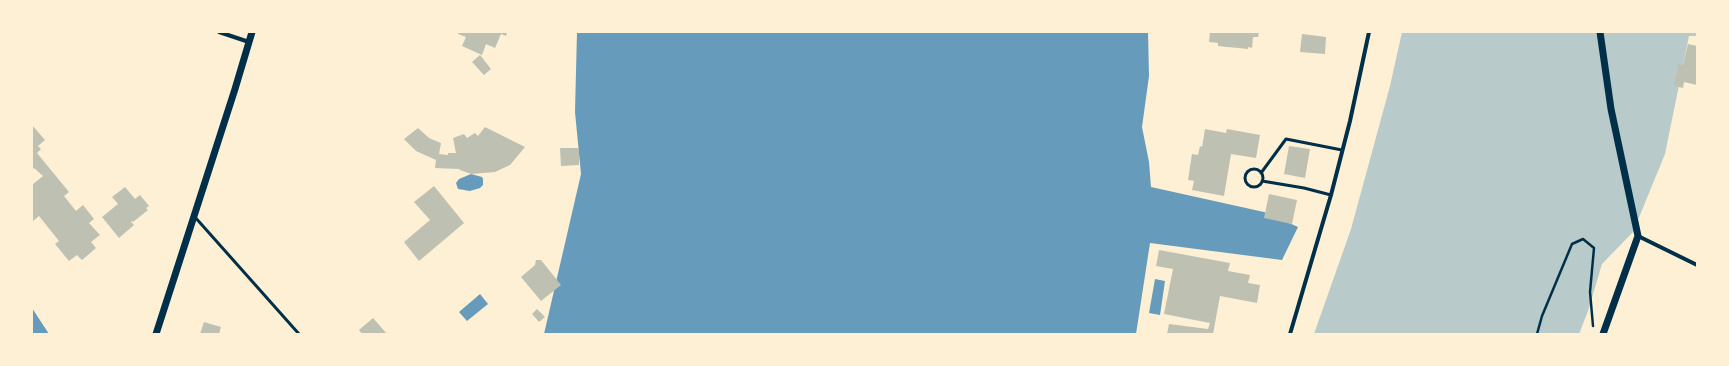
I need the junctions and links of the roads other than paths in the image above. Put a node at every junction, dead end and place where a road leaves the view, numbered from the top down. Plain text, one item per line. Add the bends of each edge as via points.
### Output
1 (219, 32) edge
2 (252, 32) edge
3 (1369, 32) edge
4 (1600, 32) edge
5 (249, 42) junction
6 (1342, 150) junction
7 (1261, 173) junction
8 (1262, 181) junction
9 (1331, 195) junction
10 (194, 216) junction
11 (1638, 236) junction
12 (1697, 265) edge
13 (156, 334) edge
14 (299, 334) edge
15 (1290, 334) edge
16 (1603, 334) edge

1 - 5 street
2 - 5 street
3 - 6 street
4 - 11 street via 1611,109
5 - 10 street
6 - 7 lane via 1286,139
6 - 9 street
7 - 8 lane
7 - 8 lane via 1250,170 1245,180 1253,187 1259,186
8 - 9 lane
9 - 15 street
10 - 13 street
10 - 14 lane
11 - 12 street
11 - 16 street

